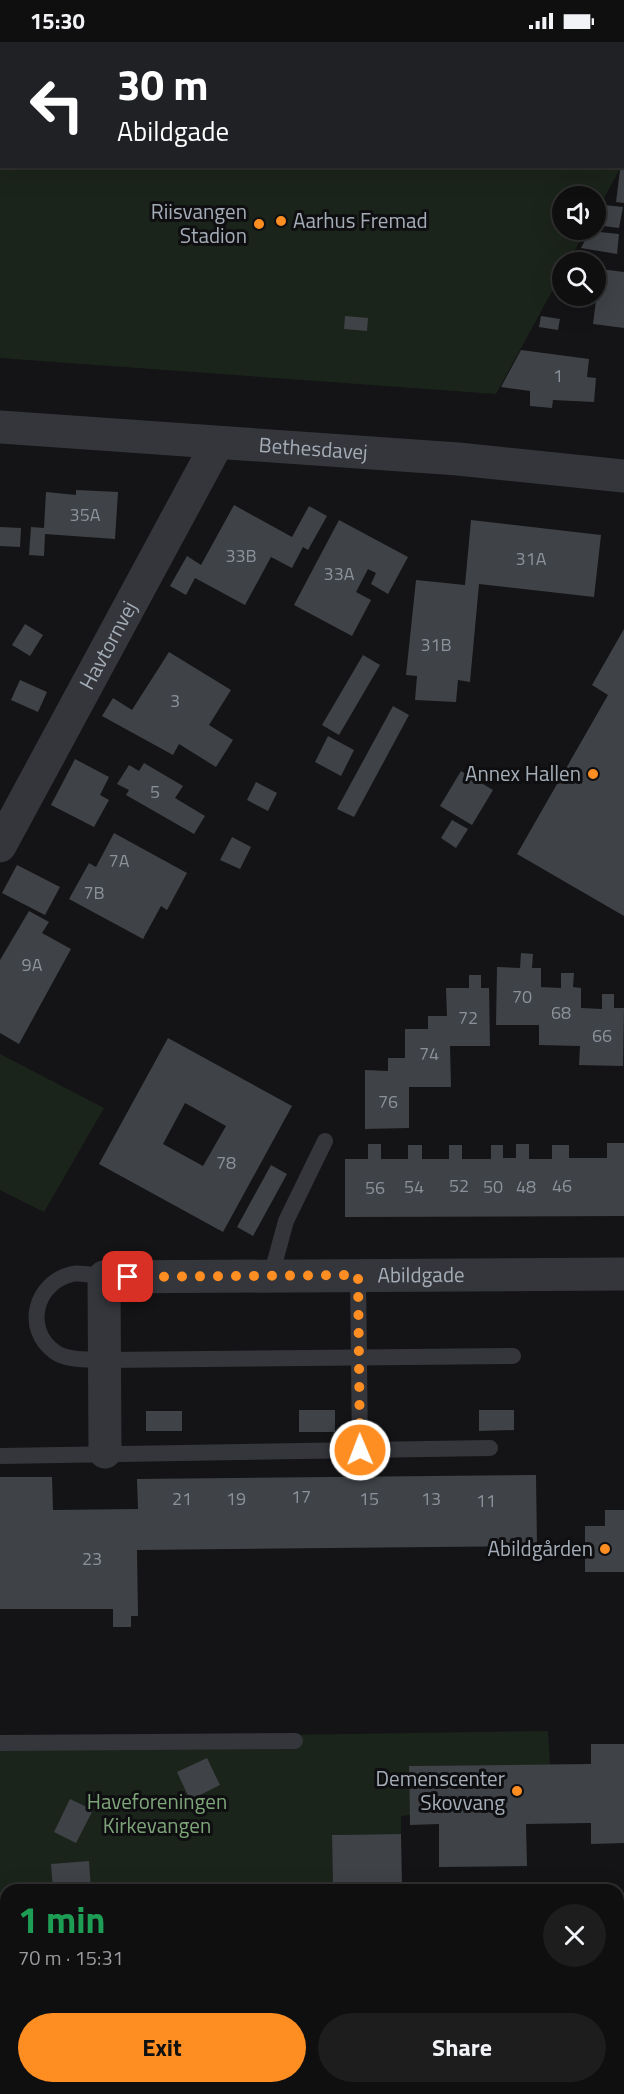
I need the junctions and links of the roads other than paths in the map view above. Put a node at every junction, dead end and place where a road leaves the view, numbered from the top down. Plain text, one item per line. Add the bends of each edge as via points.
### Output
1 (0, 427) edge
2 (217, 444) junction
3 (624, 476) edge
4 (0, 846) edge
5 (325, 1141) dead end
6 (624, 1274) edge
7 (358, 1275) junction
8 (271, 1276) junction
9 (104, 1277) junction
10 (513, 1356) dead end
11 (359, 1358) junction
12 (105, 1360) junction
13 (490, 1448) dead end
14 (360, 1450) junction
15 (105, 1452) junction
16 (0, 1456) edge
17 (295, 1741) dead end
18 (0, 1743) edge

1 - 2 street, Bethesdavej
2 - 3 street, Bethesdavej via 458,459
2 - 4 street, Havtornvej
5 - 8 lane via 286,1221
6 - 7 street, Abildgade
7 - 8 street, Abildgade
7 - 11 lane
8 - 9 street, Abildgade
9 - 12 street
9 - 12 lane via 74,1273 54,1281 40,1297 35,1318 41,1338 56,1353
10 - 11 lane
11 - 12 lane
11 - 14 lane
12 - 15 street
13 - 14 lane
14 - 15 lane
15 - 16 lane
17 - 18 lane

